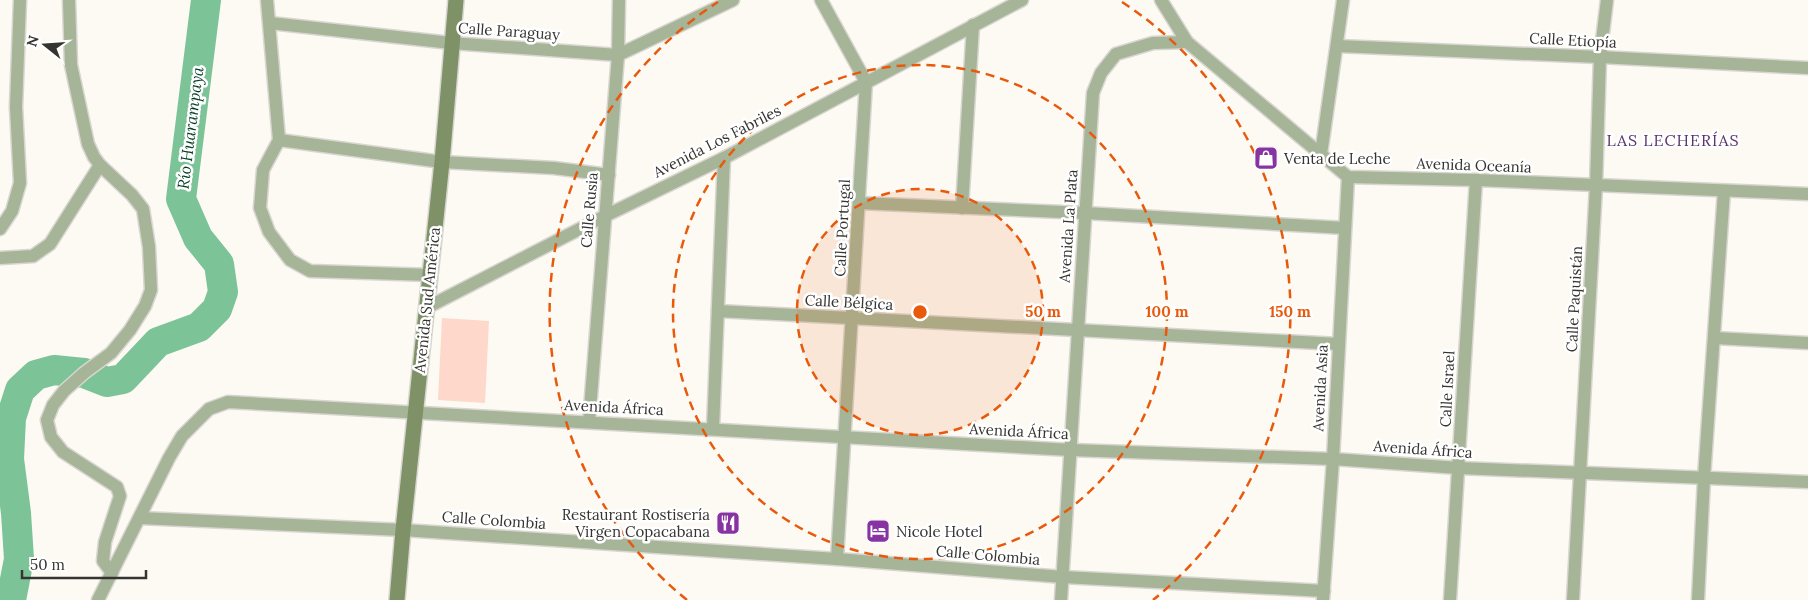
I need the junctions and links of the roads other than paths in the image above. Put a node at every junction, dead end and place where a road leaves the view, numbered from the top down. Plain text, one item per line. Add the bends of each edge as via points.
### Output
1 (20, 0) edge
2 (69, 0) edge
3 (267, 0) edge
4 (456, 0) edge
5 (619, 0) edge
6 (733, 0) edge
7 (822, 0) edge
8 (1022, 0) edge
9 (1161, 0) edge
10 (1343, 0) edge
11 (1607, 0) edge
12 (270, 23) junction
13 (973, 25) junction
14 (1187, 42) junction
15 (451, 43) junction
16 (1337, 46) junction
17 (618, 55) junction
18 (1600, 57) junction
19 (1808, 68) edge
20 (866, 82) junction
21 (279, 140) junction
22 (1321, 154) junction
23 (724, 158) junction
24 (442, 162) junction
25 (100, 165) junction
26 (609, 175) junction
27 (1348, 177) junction
28 (1476, 180) junction
29 (1596, 186) junction
30 (1724, 191) junction
31 (1808, 194) edge
32 (859, 203) junction
33 (962, 208) junction
34 (1086, 213) junction
35 (604, 216) junction
36 (1345, 228) junction
37 (0, 229) edge
38 (0, 258) edge
39 (430, 275) junction
40 (426, 308) junction
41 (718, 311) junction
42 (853, 318) junction
43 (1078, 330) junction
44 (1715, 338) junction
45 (1808, 343) edge
46 (1338, 344) junction
47 (415, 412) junction
48 (589, 422) junction
49 (713, 429) junction
50 (846, 437) junction
51 (1071, 450) junction
52 (1333, 459) junction
53 (1459, 468) junction
54 (1581, 473) junction
55 (1704, 478) junction
56 (1808, 482) edge
57 (140, 518) junction
58 (403, 530) junction
59 (838, 559) junction
60 (112, 572) junction
61 (1063, 577) junction
62 (1324, 595) edge
63 (98, 600) edge
64 (397, 600) edge
65 (1061, 600) edge
66 (1450, 600) edge
67 (1573, 600) edge
68 (1698, 600) edge

1 - 37 street via 16,107 20,183 12,211
2 - 25 street via 71,65 88,144
3 - 12 street
4 - 15 main road, Avenida Sud América
5 - 17 street, Calle Rusia
6 - 17 street, Calle Paraguay
7 - 20 street
8 - 13 street, Avenida Los Fabriles
9 - 14 street
10 - 16 street
11 - 18 street, Calle Paquistán
12 - 15 street, Calle Paraguay
12 - 21 street
13 - 20 street, Avenida Los Fabriles
13 - 33 street
14 - 22 street
14 - 34 street, Avenida La Plata via 1153,42 1116,54 1101,73 1093,93
15 - 17 street, Calle Paraguay
15 - 24 main road, Avenida Sud América
16 - 18 street, Calle Etiopía
16 - 22 street
17 - 26 street, Calle Rusia
18 - 19 street, Calle Etiopía
18 - 29 street, Calle Paquistán
20 - 23 street, Avenida Los Fabriles
20 - 32 street, Calle Portugal
21 - 24 street
21 - 39 street via 263,170 260,208 269,232 290,260 310,271
22 - 27 street
23 - 35 street, Avenida Los Fabriles
23 - 41 street
24 - 26 street via 554,168
24 - 39 main road, Avenida Sud América
25 - 38 street via 50,244 33,256
25 - 60 street via 142,209 149,247 151,290 130,330 111,353 64,391 47,420 51,438 63,452 117,487 120,496 105,542 103,561
26 - 35 street, Calle Rusia
27 - 28 street, Avenida Oceanía
27 - 36 street, Avenida Asia
28 - 29 street, Avenida Oceanía
28 - 53 street, Calle Israel
29 - 30 street, Avenida Oceanía
29 - 54 street, Calle Paquistán
30 - 31 street, Avenida Oceanía
30 - 44 street
32 - 33 street
32 - 42 street, Calle Portugal
33 - 34 street
34 - 36 street
34 - 43 street, Avenida La Plata
35 - 40 street, Avenida Los Fabriles
35 - 48 street, Calle Rusia
36 - 46 street, Avenida Asia
39 - 40 main road, Avenida Sud América
40 - 47 main road, Avenida Sud América
41 - 42 street, Calle Bélgica
41 - 49 street
42 - 43 street, Calle Bélgica
42 - 50 street, Calle Portugal
43 - 46 street, Calle Bélgica
43 - 51 street, Avenida La Plata
44 - 45 street
44 - 55 street
46 - 52 street, Avenida Asia
47 - 48 street, Avenida África
47 - 57 street, Avenida África via 228,402 209,409 182,436
47 - 58 main road, Avenida Sud América
48 - 49 street, Avenida África
49 - 50 street, Avenida África
50 - 51 street, Avenida África
50 - 59 street, Calle Portugal
51 - 52 street, Avenida África
51 - 61 street, Avenida La Plata
52 - 53 street, Avenida África
52 - 62 street, Avenida Asia
53 - 54 street, Avenida África
53 - 66 street, Calle Israel
54 - 55 street, Avenida África
54 - 67 street, Calle Paquistán
55 - 56 street, Avenida África
55 - 68 street
57 - 58 street, Calle Colombia
57 - 60 street
58 - 59 street, Calle Colombia
58 - 64 main road, Avenida Sud América
59 - 61 street, Calle Colombia
60 - 63 street
61 - 62 street, Calle Colombia
61 - 65 street, Avenida La Plata

